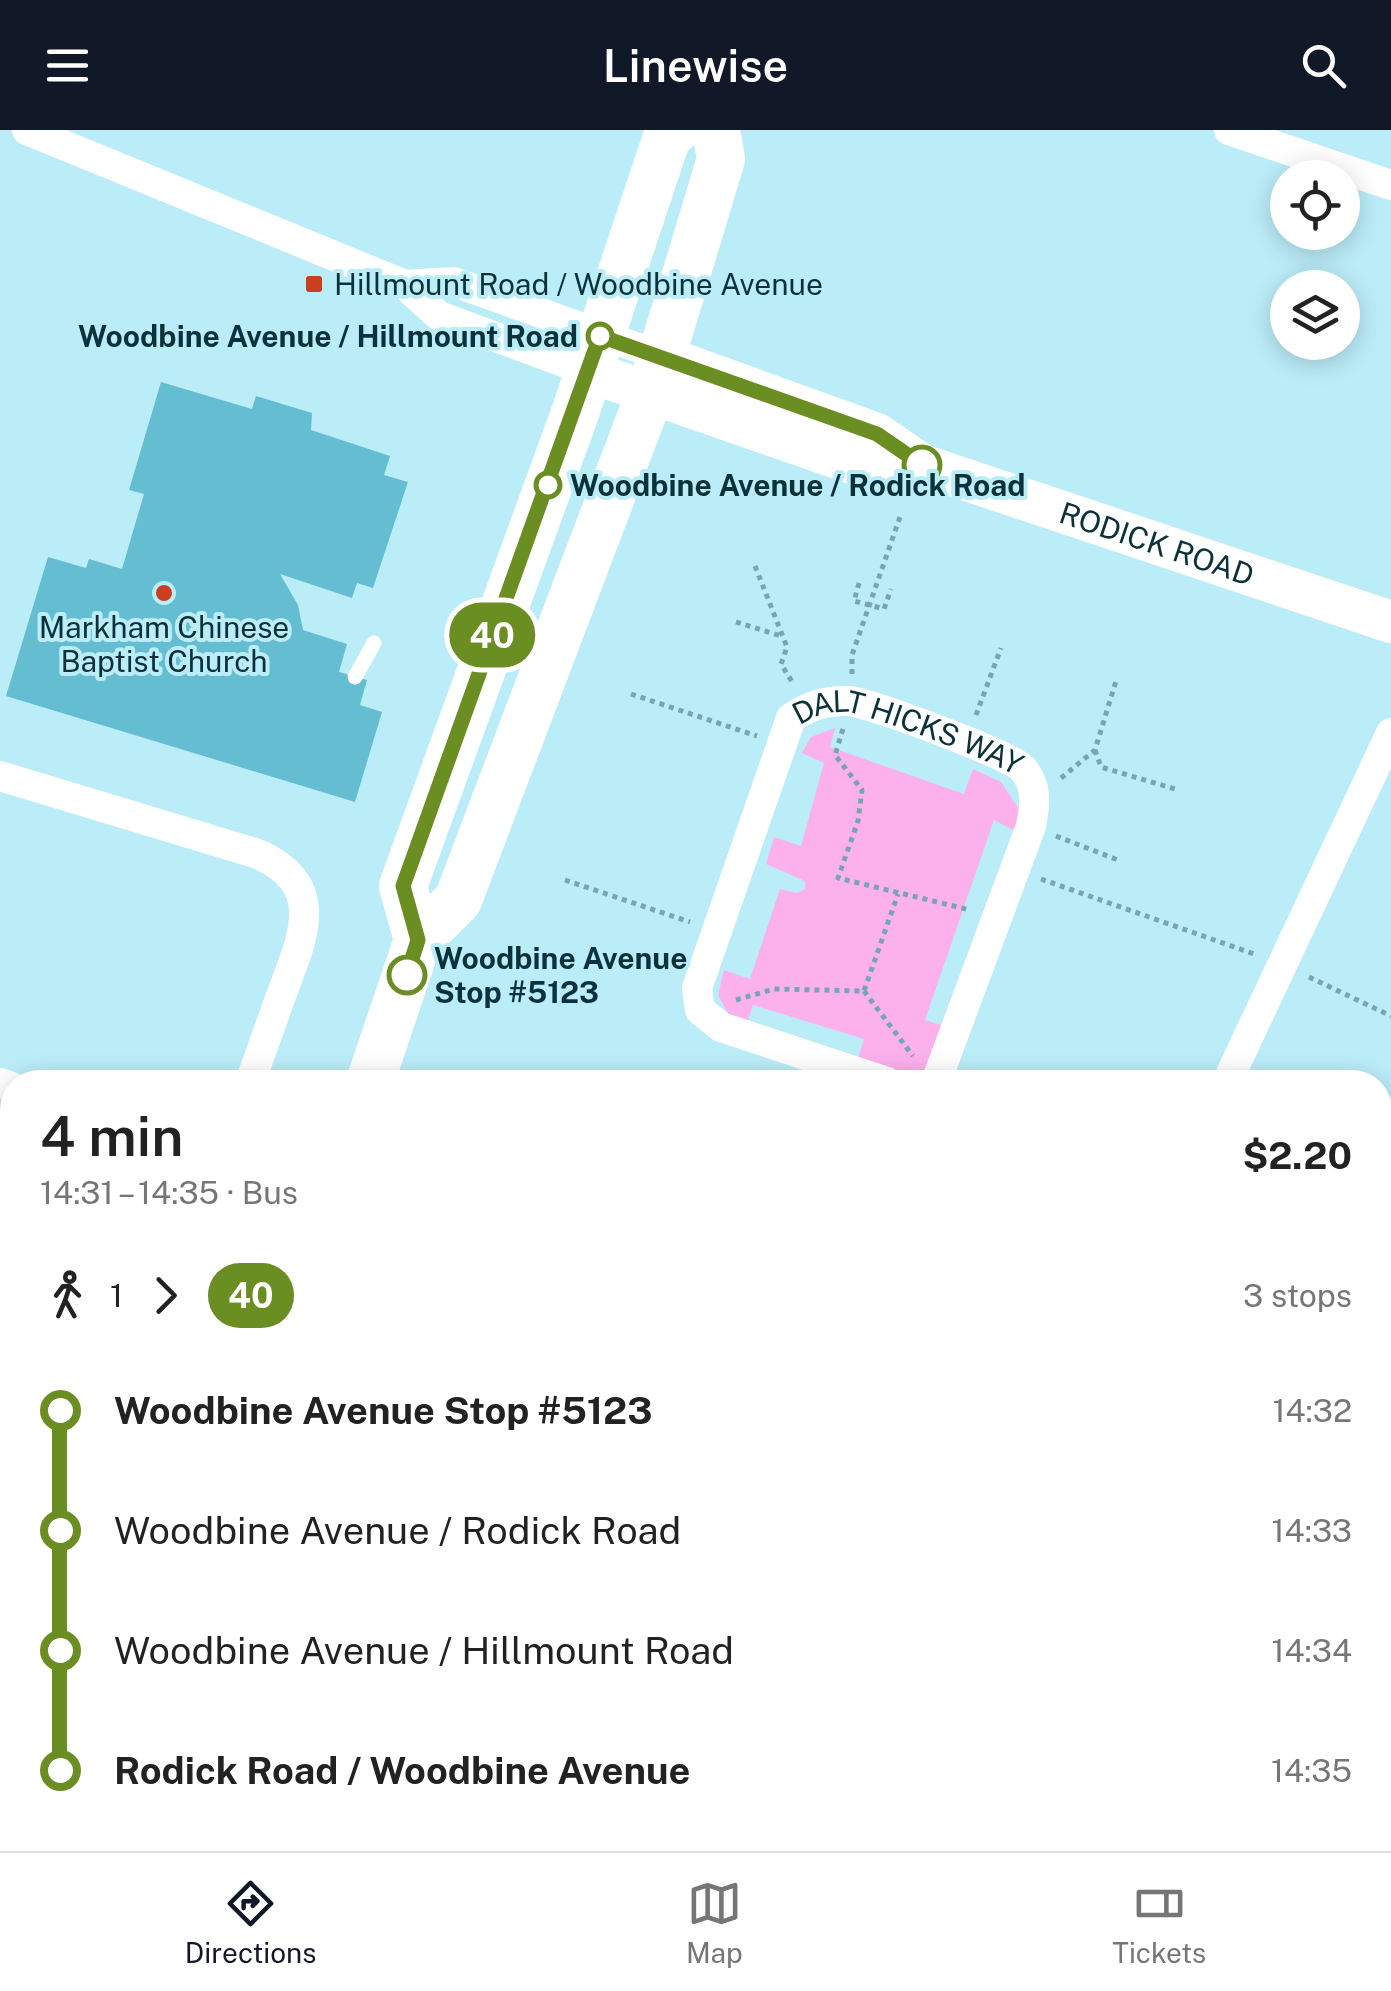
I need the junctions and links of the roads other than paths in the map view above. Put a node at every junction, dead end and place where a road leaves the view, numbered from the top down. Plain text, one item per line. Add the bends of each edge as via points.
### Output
1 (27, 130) edge
2 (675, 130) edge
3 (716, 130) edge
4 (1229, 130) edge
5 (1391, 185) edge
6 (595, 354) junction
7 (656, 374) junction
8 (1391, 622) edge
9 (374, 642) dead end
10 (355, 676) dead end
11 (1391, 733) edge
12 (0, 776) edge
13 (418, 940) junction
14 (254, 1070) edge
15 (374, 1070) edge
16 (851, 1070) edge
17 (930, 1070) edge
18 (1233, 1070) edge

1 - 6 street via 404,285 454,282
2 - 6 main road via 667,137
3 - 7 main road via 721,160
4 - 5 street
6 - 7 main road, RODICK ROAD
6 - 13 main road via 403,886
7 - 8 main road, RODICK ROAD via 863,468 922,465
7 - 13 main road via 458,900
9 - 10 lane
11 - 18 street
12 - 14 street via 281,864 298,884 305,931
13 - 15 main road
16 - 17 street, DALT HICKS WAY via 721,1027 700,1010 697,988 791,718 808,707 852,702 1022,769 1034,812 996,920

